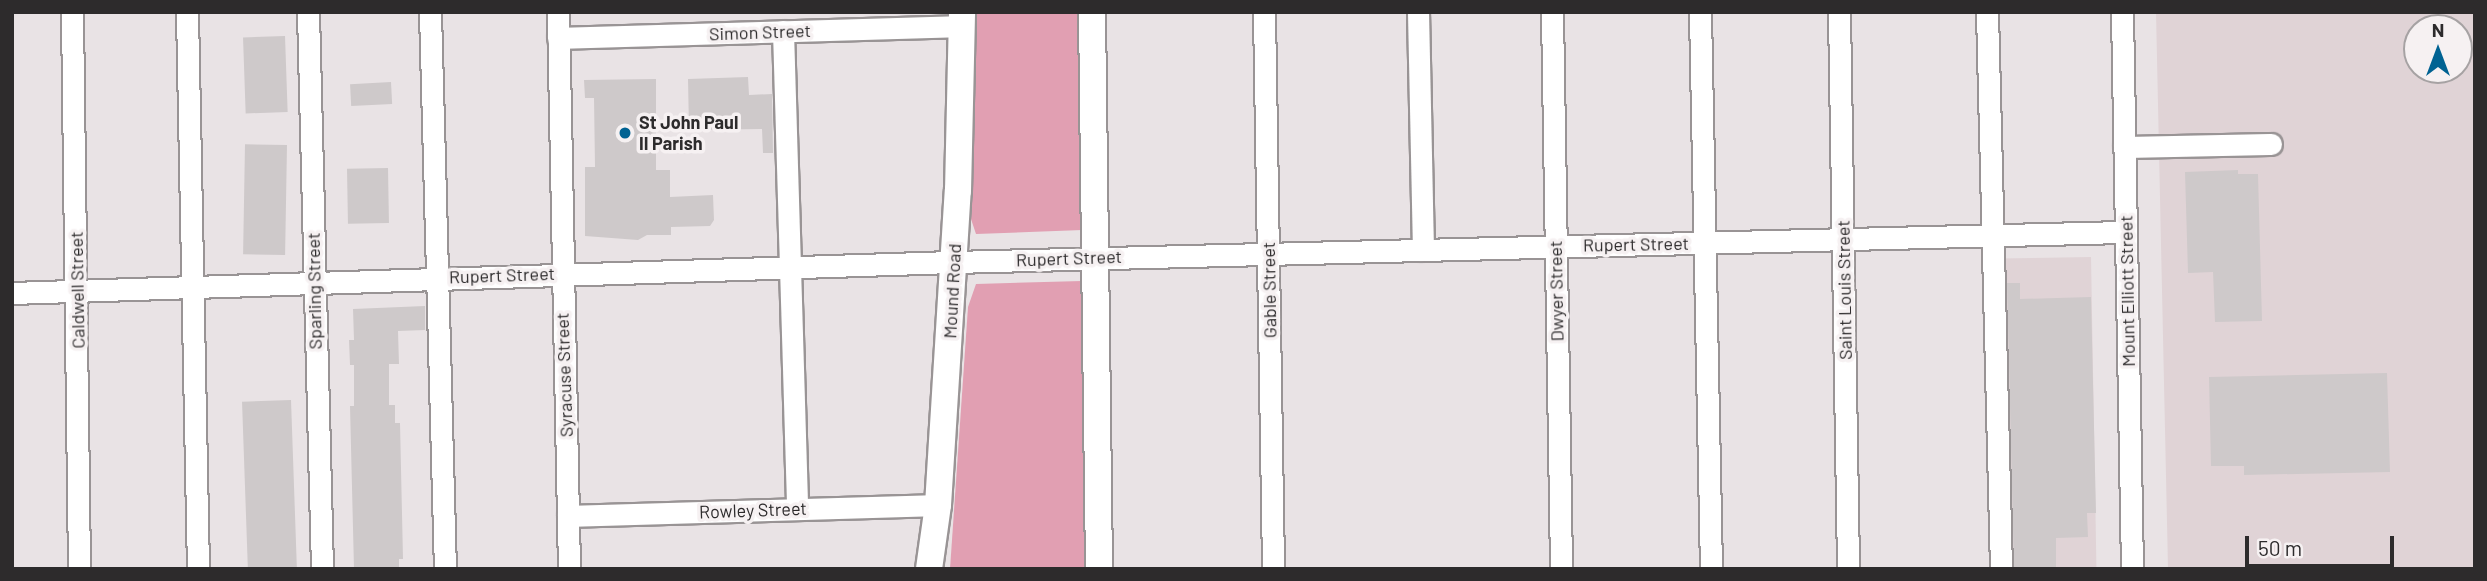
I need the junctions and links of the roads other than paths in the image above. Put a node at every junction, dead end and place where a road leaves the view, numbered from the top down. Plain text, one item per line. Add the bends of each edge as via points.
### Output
1 (72, 12) edge
2 (187, 12) edge
3 (308, 12) edge
4 (430, 12) edge
5 (558, 12) edge
6 (1092, 12) edge
7 (1264, 12) edge
8 (1418, 12) edge
9 (1552, 12) edge
10 (1700, 12) edge
11 (1839, 12) edge
12 (1987, 12) edge
13 (2122, 12) edge
14 (962, 19) edge
15 (783, 32) junction
16 (558, 38) junction
17 (2271, 144) dead end
18 (2124, 147) junction
19 (2126, 232) junction
20 (1992, 236) junction
21 (1843, 239) junction
22 (1705, 243) junction
23 (1555, 246) junction
24 (1423, 250) junction
25 (1268, 253) junction
26 (1093, 258) junction
27 (953, 262) junction
28 (790, 267) junction
29 (561, 273) junction
30 (438, 278) junction
31 (313, 282) junction
32 (193, 286) junction
33 (77, 290) junction
34 (12, 293) edge
35 (938, 505) junction
36 (797, 509) junction
37 (568, 516) junction
38 (79, 569) edge
39 (198, 569) edge
40 (322, 569) edge
41 (445, 569) edge
42 (569, 569) edge
43 (929, 569) edge
44 (1099, 569) edge
45 (1273, 569) edge
46 (1561, 569) edge
47 (1711, 569) edge
48 (1848, 569) edge
49 (2001, 569) edge
50 (2132, 569) edge

1 - 33 street, Caldwell Street
2 - 32 street
3 - 31 street, Sparling Street
4 - 30 street
5 - 16 street, Syracuse Street
6 - 26 main road
7 - 25 street, Gable Street
8 - 24 street
9 - 23 street, Dwyer Street
10 - 22 street
11 - 21 street, Saint Louis Street
12 - 20 street
13 - 18 street, Mount Elliott Street
14 - 15 street, Simon Street
14 - 27 main road, Mound Road
15 - 16 street, Simon Street
15 - 28 street
16 - 29 street, Syracuse Street
17 - 18 street
18 - 19 street, Mount Elliott Street
19 - 20 street, Rupert Street
19 - 50 street, Mount Elliott Street
20 - 21 street, Rupert Street
20 - 49 street
21 - 22 street, Rupert Street
21 - 48 street, Saint Louis Street
22 - 23 street, Rupert Street
22 - 47 street
23 - 24 street, Rupert Street
23 - 46 street, Dwyer Street
24 - 25 street, Rupert Street
25 - 26 street, Rupert Street
25 - 45 street, Gable Street
26 - 27 street, Rupert Street
26 - 44 main road
27 - 28 street, Rupert Street
27 - 35 main road, Mound Road
28 - 29 street, Rupert Street
28 - 36 street
29 - 30 street, Rupert Street
29 - 37 street, Syracuse Street
30 - 31 street, Rupert Street
30 - 41 street
31 - 32 street, Rupert Street
31 - 40 street, Sparling Street
32 - 33 street, Rupert Street
32 - 39 street
33 - 34 street, Rupert Street
33 - 38 street, Caldwell Street
35 - 36 street, Rowley Street
35 - 43 main road, Mound Road
36 - 37 street, Rowley Street
37 - 42 street, Syracuse Street

